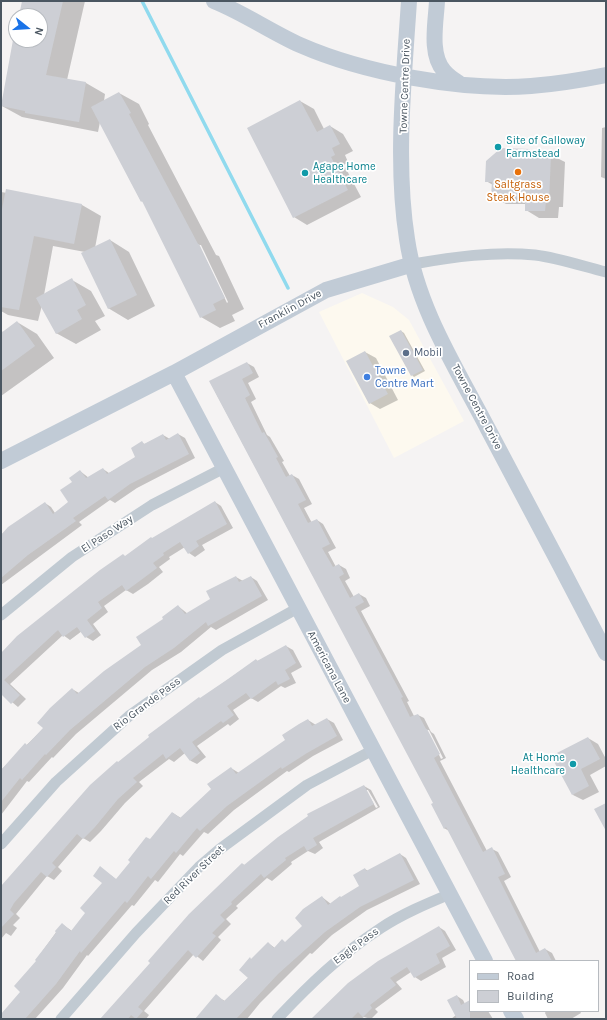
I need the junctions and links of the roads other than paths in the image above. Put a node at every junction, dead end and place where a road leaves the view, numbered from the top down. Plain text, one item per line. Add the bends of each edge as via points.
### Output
1 (214, 1) edge
2 (409, 1) edge
3 (437, 1) edge
4 (405, 75) junction
5 (606, 75) edge
6 (459, 83) junction
7 (413, 264) junction
8 (606, 272) edge
9 (174, 372) junction
10 (1, 461) edge
11 (224, 468) junction
12 (298, 608) junction
13 (1, 615) edge
14 (606, 653) edge
15 (373, 750) junction
16 (1, 844) edge
17 (450, 894) junction
18 (484, 960) edge
19 (61, 1019) edge
20 (277, 1019) edge

1 - 4 street via 300,45 338,60
2 - 4 street, Towne Centre Drive
3 - 6 street via 436,49 439,62 444,71
4 - 6 street
4 - 7 street, Towne Centre Drive via 403,206 407,241
5 - 6 street via 530,86
7 - 8 street, Franklin Drive via 490,254 534,255 564,260
7 - 9 street, Franklin Drive via 326,290
7 - 14 street, Towne Centre Drive via 429,314 460,377
9 - 10 street, Franklin Drive
9 - 11 street, Americana Lane
11 - 12 street, Americana Lane
11 - 13 street, El Paso Way via 152,505 79,553
12 - 15 street, Americana Lane
12 - 16 street, Rio Grande Pass via 222,650 129,716 56,782
15 - 17 street, Americana Lane
15 - 19 street, Red River Street via 307,785 199,867 136,933
17 - 18 street, Americana Lane
17 - 20 street, Eagle Pass via 381,928 335,961

